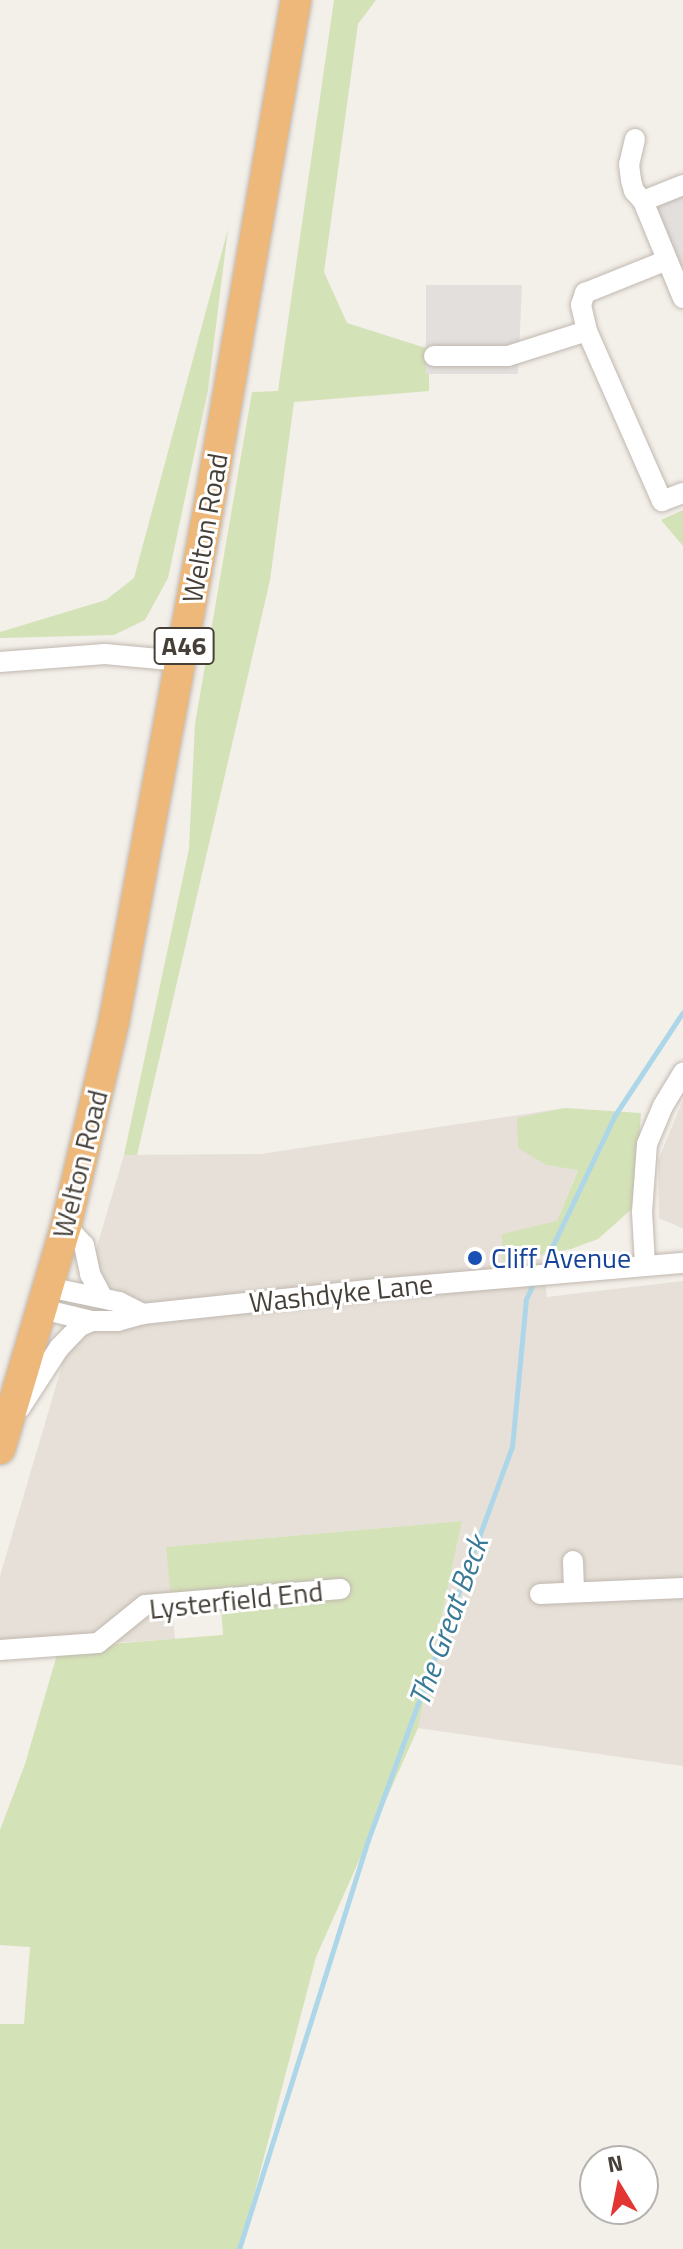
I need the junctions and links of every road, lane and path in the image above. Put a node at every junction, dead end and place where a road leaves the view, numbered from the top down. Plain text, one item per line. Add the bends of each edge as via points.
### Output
1 (296, 0) edge
2 (635, 139) dead end
3 (683, 185) edge
4 (643, 201) junction
5 (667, 260) junction
6 (683, 298) edge
7 (587, 331) junction
8 (434, 356) dead end
9 (683, 493) edge
10 (181, 661) junction
11 (0, 662) edge
12 (683, 1073) edge
13 (66, 1226) junction
14 (683, 1263) edge
15 (645, 1265) junction
16 (45, 1298) junction
17 (103, 1298) junction
18 (143, 1314) junction
19 (92, 1321) junction
20 (3, 1440) edge
21 (573, 1561) dead end
22 (683, 1588) edge
23 (340, 1589) dead end
24 (574, 1592) junction
25 (540, 1594) dead end
26 (0, 1650) edge

1 - 10 highway, Welton Road / A46
2 - 4 street via 631,180
3 - 4 street
4 - 5 street
5 - 6 street
5 - 7 street via 585,293 581,305
7 - 8 street via 508,356
7 - 9 street via 662,501
10 - 11 street via 105,654
10 - 13 highway, Welton Road / A46 via 114,1021
12 - 15 street via 647,1144
13 - 16 highway, Welton Road / A46
13 - 17 street via 84,1245 90,1274
14 - 15 street, Washdyke Lane
15 - 18 street, Washdyke Lane
16 - 17 street, Washdyke Lane
16 - 19 street, Washdyke Lane
16 - 20 highway, A46
17 - 18 street, Washdyke Lane
18 - 19 street, Washdyke Lane
19 - 20 street via 59,1348
21 - 24 street
22 - 24 street
23 - 26 street, Lysterfield End via 145,1605 98,1643
24 - 25 street

